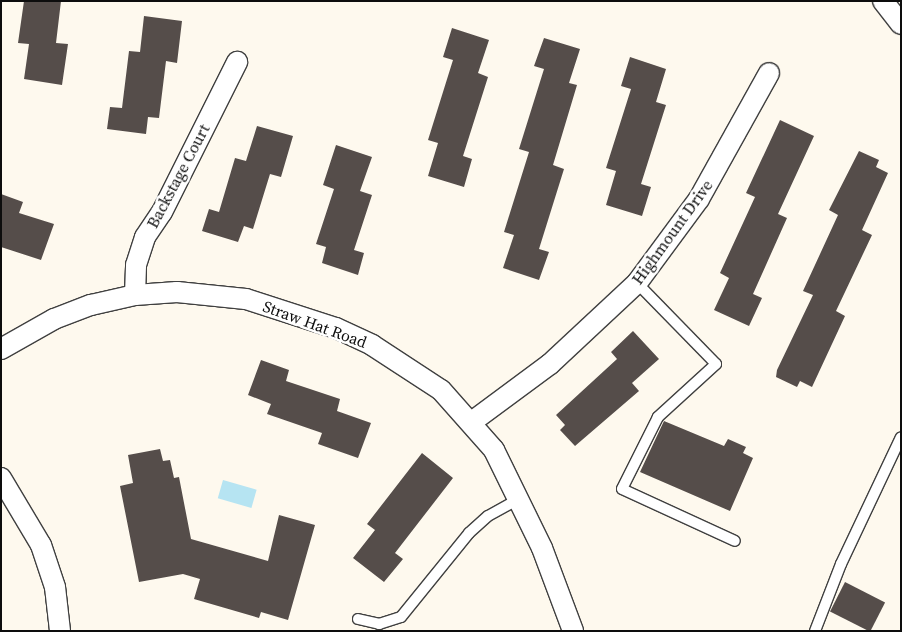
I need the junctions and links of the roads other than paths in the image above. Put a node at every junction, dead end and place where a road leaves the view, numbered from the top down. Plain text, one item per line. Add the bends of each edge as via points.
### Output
1 (883, 1) edge
2 (901, 24) edge
3 (237, 62) dead end
4 (769, 72) dead end
5 (637, 284) junction
6 (135, 295) junction
7 (1, 349) edge
8 (473, 421) junction
9 (901, 437) edge
10 (896, 460) edge
11 (1, 478) edge
12 (520, 498) junction
13 (735, 541) dead end
14 (358, 619) dead end
15 (60, 631) edge
16 (573, 631) edge
17 (816, 631) edge

1 - 2 street
3 - 6 street, Backstage Court via 162,212 145,237 136,265
4 - 5 street, Highmount Drive via 699,199
5 - 8 street, Highmount Drive via 550,364
5 - 13 lane via 716,364 658,417 622,489
6 - 7 street, Straw Hat Road via 90,305 54,319
6 - 8 street, Straw Hat Road via 178,292 246,299 336,328 410,366
8 - 12 street, Straw Hat Road via 494,450
9 - 10 lane
10 - 17 lane via 841,564
11 - 15 street via 40,545 55,587
12 - 14 lane via 488,516 469,533 401,617 379,624
12 - 16 street, Straw Hat Road

